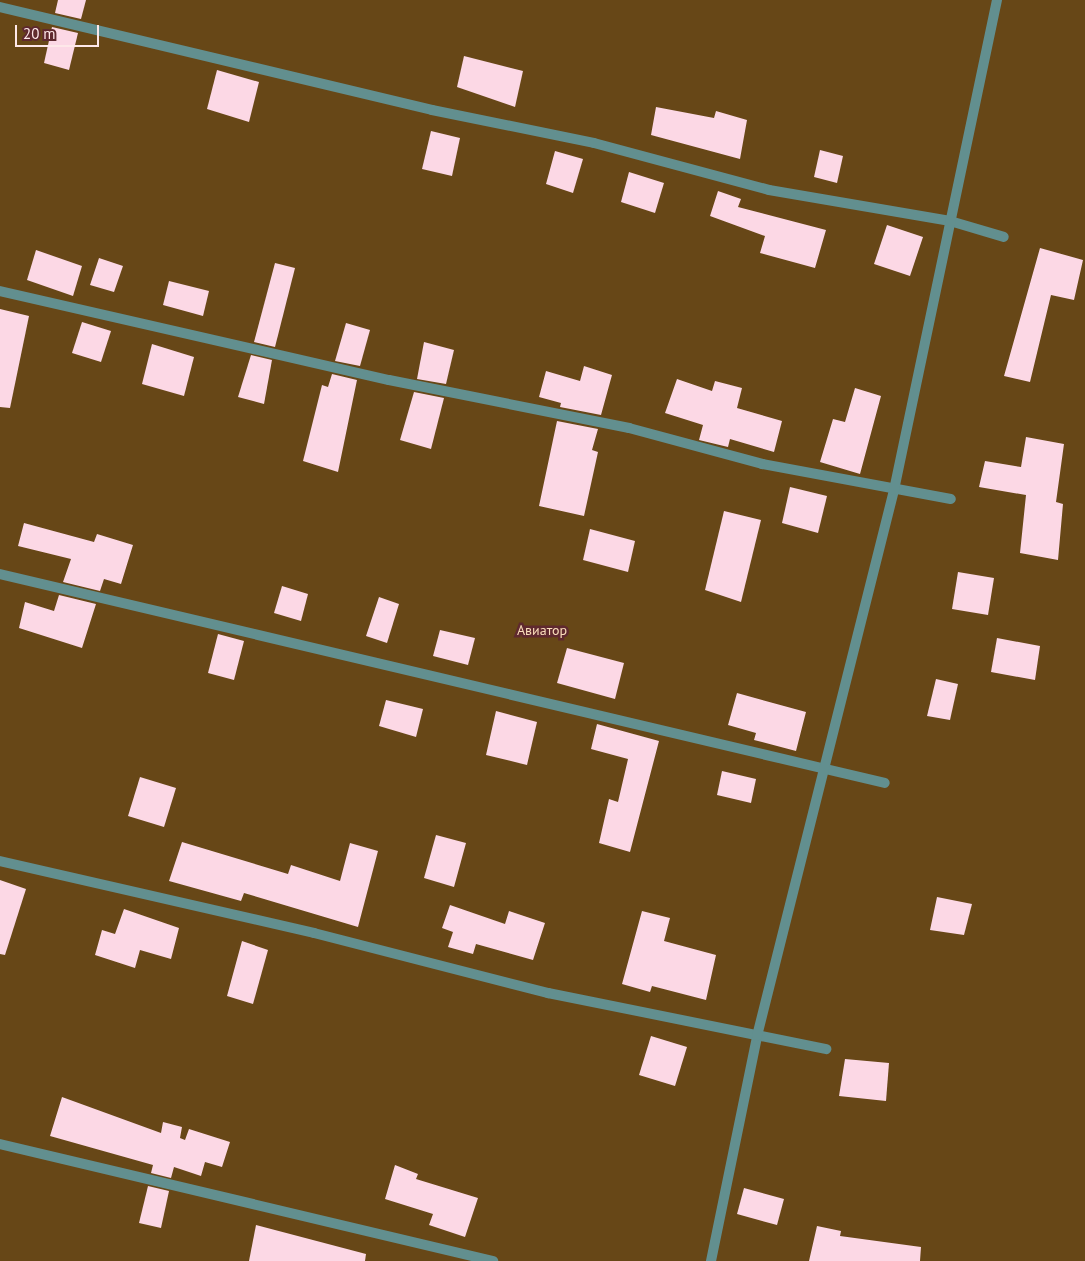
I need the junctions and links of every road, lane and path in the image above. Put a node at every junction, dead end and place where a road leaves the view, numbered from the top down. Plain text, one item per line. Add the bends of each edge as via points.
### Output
1 (997, 0) edge
2 (0, 7) edge
3 (950, 221) junction
4 (1004, 237) dead end
5 (0, 291) edge
6 (894, 490) junction
7 (951, 499) dead end
8 (0, 574) edge
9 (824, 769) junction
10 (885, 783) dead end
11 (0, 861) edge
12 (757, 1036) junction
13 (826, 1049) dead end
14 (0, 1144) edge
15 (493, 1261) edge
16 (711, 1261) edge

1 - 3 street
2 - 3 street via 432,110 594,143 769,190
3 - 4 street
3 - 6 street
5 - 6 street
6 - 7 street
6 - 9 street
8 - 9 street
9 - 10 street
9 - 12 street
11 - 12 street via 314,933 548,993
12 - 13 street
12 - 16 street
14 - 15 street

